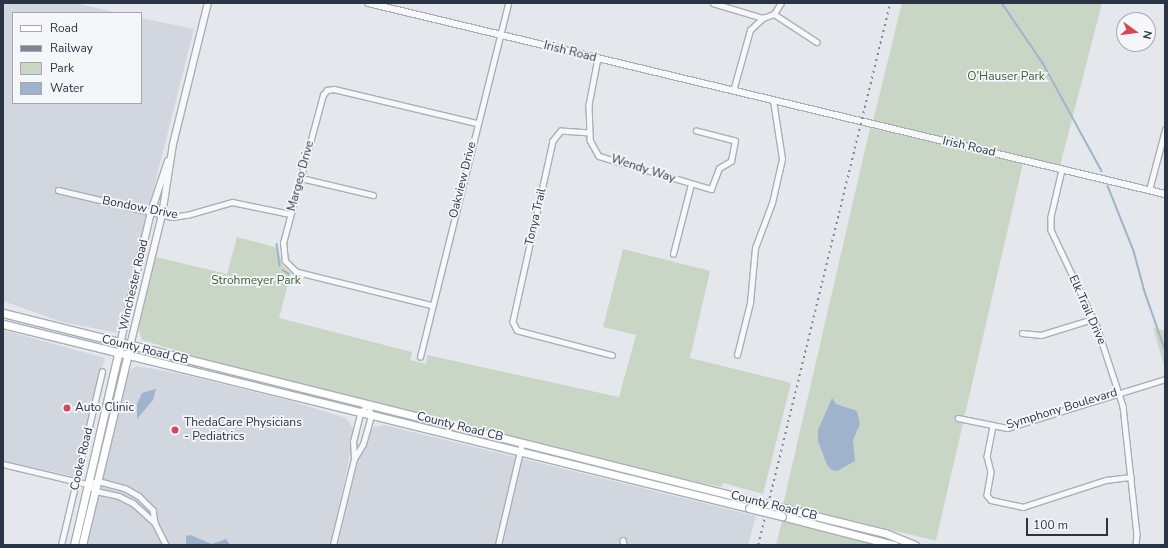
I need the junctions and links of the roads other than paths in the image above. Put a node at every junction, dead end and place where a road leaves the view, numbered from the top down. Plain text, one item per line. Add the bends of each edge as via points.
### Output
1 (208, 3) edge
2 (368, 3) edge
3 (508, 3) edge
4 (713, 3) edge
5 (781, 3) edge
6 (774, 14) junction
7 (762, 18) junction
8 (499, 35) junction
9 (817, 42) dead end
10 (598, 58) junction
11 (733, 91) junction
12 (773, 101) junction
13 (477, 123) junction
14 (1165, 130) edge
15 (696, 131) dead end
16 (590, 132) junction
17 (174, 144) junction
18 (1062, 170) junction
19 (301, 178) junction
20 (691, 184) junction
21 (58, 190) dead end
22 (1149, 190) junction
23 (1165, 194) edge
24 (373, 195) dead end
25 (151, 212) junction
26 (162, 214) junction
27 (290, 214) junction
28 (673, 254) dead end
29 (433, 306) junction
30 (3, 313) edge
31 (1093, 319) junction
32 (3, 324) edge
33 (1022, 333) dead end
34 (120, 344) junction
35 (130, 346) junction
36 (118, 354) junction
37 (612, 354) dead end
38 (737, 355) dead end
39 (128, 356) junction
40 (420, 357) dead end
41 (102, 372) dead end
42 (1165, 379) edge
43 (1119, 393) junction
44 (368, 404) junction
45 (360, 413) junction
46 (371, 416) junction
47 (958, 418) dead end
48 (993, 426) junction
49 (522, 443) junction
50 (520, 453) junction
51 (354, 459) junction
52 (3, 464) edge
53 (1131, 477) junction
54 (76, 481) junction
55 (98, 481) junction
56 (87, 484) junction
57 (96, 491) junction
58 (750, 504) junction
59 (783, 512) junction
60 (155, 523) junction
61 (622, 540) dead end
62 (61, 545) edge
63 (74, 545) edge
64 (82, 545) edge
65 (166, 545) edge
66 (333, 545) edge
67 (498, 545) edge
68 (624, 545) edge
69 (894, 545) edge
70 (915, 545) edge
71 (1136, 545) edge

1 - 17 street, Winchester Road
2 - 8 street, Irish Road
3 - 8 street, Oakview Drive
4 - 7 street
5 - 6 street
6 - 7 street
6 - 9 street
7 - 11 street via 747,36
8 - 10 street, Irish Road
8 - 13 street, Oakview Drive
10 - 11 street, Irish Road
10 - 16 street, Wendy Way via 590,98
11 - 12 street, Irish Road
12 - 18 street, Irish Road
12 - 38 street via 782,159 772,203 755,248 750,303
13 - 19 street, Margeo Drive via 330,88 323,94
13 - 29 street, Oakview Drive
14 - 22 street
15 - 20 street, Wendy Way via 736,141 731,161 719,168 712,189
16 - 20 street, Wendy Way via 592,146 599,156
16 - 37 street, Tonya Trail via 561,131 553,141 513,318 514,327 520,331
17 - 25 street, Winchester Road
17 - 26 street, Winchester Road
18 - 22 street, Irish Road
18 - 31 street, Elk Trail Drive via 1051,217 1051,230
19 - 24 street
19 - 27 street, Margeo Drive
20 - 28 street, Wendy Way
21 - 25 street, Bondow Drive
22 - 23 street, Irish Road
25 - 26 street, Bondow Drive
25 - 34 street, Winchester Road
26 - 27 street, Bondow Drive via 182,217 232,202
26 - 35 street, Winchester Road
27 - 29 street, Margeo Drive via 282,248 285,262 293,271
29 - 40 street, Oakview Drive
30 - 34 main road, County Road CB
31 - 33 street via 1041,335
31 - 43 street, Elk Trail Drive
32 - 36 main road, County Road CB
34 - 35 main road, County Road CB
34 - 36 main road, Winchester Road
35 - 39 main road, Winchester Road
35 - 44 main road, County Road CB
36 - 39 main road, County Road CB
36 - 56 main road, Winchester Road
39 - 45 main road, County Road CB
39 - 55 main road, Winchester Road
41 - 54 street, Cooke Road
42 - 43 street, Symphony Boulevard
43 - 48 street, Symphony Boulevard via 1011,427
43 - 53 street, Elk Trail Drive via 1125,412
44 - 45 street
44 - 46 street
44 - 49 main road, County Road CB
45 - 46 main road, County Road CB
45 - 51 street via 353,442
46 - 50 main road, County Road CB
46 - 51 street via 363,444
47 - 48 street, Symphony Boulevard
48 - 53 street via 987,456 991,472 989,498 1022,507 1106,480
49 - 50 street
49 - 58 main road, County Road CB
50 - 58 main road, County Road CB
50 - 67 street
51 - 66 street
52 - 54 street
53 - 71 street, Elk Trail Drive
54 - 56 street
54 - 62 street, Cooke Road
55 - 56 street
55 - 57 main road, Winchester Road
55 - 60 street via 120,486 139,496 153,510
56 - 57 street
56 - 63 main road, Winchester Road
57 - 60 street via 127,500
57 - 64 main road, Winchester Road
58 - 59 main road, County Road CB, bridge
59 - 69 main road, County Road CB
59 - 70 main road, County Road CB via 885,533
60 - 65 street
61 - 68 street

